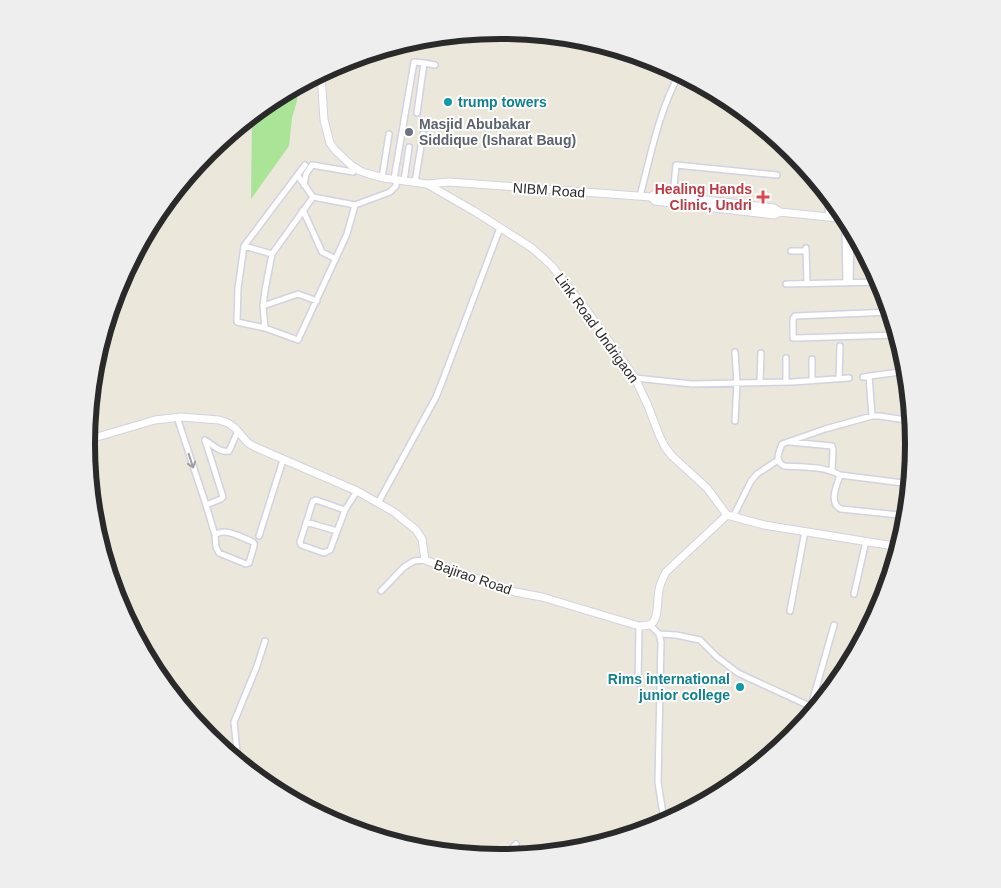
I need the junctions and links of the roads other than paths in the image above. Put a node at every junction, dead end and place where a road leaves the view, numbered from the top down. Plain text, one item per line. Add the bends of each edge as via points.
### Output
1 (424, 63) junction
2 (435, 65) dead end
3 (676, 79) edge
4 (321, 81) edge
5 (417, 113) dead end
6 (389, 134) dead end
7 (423, 134) dead end
8 (409, 147) dead end
9 (305, 165) dead end
10 (353, 172) dead end
11 (298, 176) junction
12 (777, 176) dead end
13 (382, 178) junction
14 (398, 180) junction
15 (415, 182) junction
16 (427, 184) junction
17 (304, 185) junction
18 (313, 196) junction
19 (640, 196) junction
20 (673, 196) junction
21 (651, 197) junction
22 (355, 205) junction
23 (829, 207) edge
24 (303, 210) junction
25 (780, 212) junction
26 (828, 217) junction
27 (836, 217) edge
28 (500, 228) junction
29 (846, 232) edge
30 (850, 239) edge
31 (244, 246) junction
32 (791, 251) dead end
33 (848, 253) junction
34 (272, 254) junction
35 (336, 259) junction
36 (872, 282) edge
37 (806, 283) junction
38 (848, 283) junction
39 (786, 284) dead end
40 (317, 301) junction
41 (263, 306) junction
42 (883, 312) edge
43 (265, 328) junction
44 (891, 335) edge
45 (840, 346) dead end
46 (735, 352) dead end
47 (761, 353) dead end
48 (786, 358) dead end
49 (812, 359) dead end
50 (899, 372) edge
51 (870, 376) junction
52 (863, 377) dead end
53 (635, 378) junction
54 (848, 378) dead end
55 (839, 379) junction
56 (812, 381) junction
57 (760, 382) junction
58 (786, 382) junction
59 (737, 383) junction
60 (872, 416) junction
61 (177, 417) junction
62 (905, 419) edge
63 (735, 421) dead end
64 (238, 431) junction
65 (95, 438) edge
66 (787, 442) junction
67 (283, 460) junction
68 (778, 460) junction
69 (832, 471) junction
70 (840, 475) junction
71 (904, 483) edge
72 (357, 491) junction
73 (378, 503) junction
74 (206, 505) junction
75 (345, 510) junction
76 (899, 515) edge
77 (727, 517) junction
78 (306, 522) junction
79 (337, 531) junction
80 (805, 531) junction
81 (215, 535) junction
82 (259, 536) dead end
83 (866, 541) junction
84 (893, 546) edge
85 (425, 560) junction
86 (380, 591) dead end
87 (854, 594) dead end
88 (790, 612) dead end
89 (650, 625) junction
90 (834, 625) dead end
91 (639, 626) junction
92 (659, 634) junction
93 (264, 641) dead end
94 (638, 683) dead end
95 (816, 698) edge
96 (810, 705) edge
97 (237, 752) edge
98 (663, 815) edge
99 (516, 844) dead end
100 (512, 849) edge

1 - 2 street
1 - 5 street
1 - 14 street via 414,62
3 - 19 street via 661,117
4 - 13 street, NIBM Road via 324,120 330,143 351,165
6 - 13 street
7 - 15 street
8 - 14 street
9 - 11 street
10 - 17 street via 312,165
11 - 17 street
11 - 31 street
12 - 20 street via 676,165
13 - 14 street, NIBM Road
14 - 15 street, NIBM Road
14 - 22 street via 390,192
15 - 16 street, NIBM Road
16 - 19 street, NIBM Road via 448,182
16 - 28 street, Link Road Undrigaon
17 - 18 street
18 - 22 street
18 - 24 street
19 - 21 street, NIBM Road
20 - 21 street via 655,194
20 - 25 street via 774,208
21 - 25 street, NIBM Road via 655,201 774,215
22 - 35 street
23 - 26 street
24 - 34 street
24 - 35 street via 322,252
25 - 26 street, NIBM Road
26 - 27 street, NIBM Road
28 - 53 street, Link Road Undrigaon via 532,248 551,265
28 - 73 street via 439,390
29 - 33 street
30 - 33 street
31 - 34 street
31 - 43 street via 237,322
32 - 37 street via 806,249
33 - 38 street
34 - 41 street
35 - 40 street
36 - 38 street
37 - 38 street
37 - 39 street
40 - 41 street via 298,294
40 - 43 street via 298,340
41 - 43 street
42 - 44 street via 795,316 792,319 793,338
45 - 55 street
46 - 59 street
47 - 57 street
48 - 58 street
49 - 56 street
50 - 51 street
51 - 52 street
51 - 60 street
53 - 59 street via 692,384
53 - 77 street, Link Road Undrigaon via 665,447 707,488
54 - 55 street
55 - 56 street
56 - 58 street
57 - 58 street
57 - 59 street
59 - 63 street
60 - 62 street
60 - 66 street
61 - 64 street, Bajirao Road via 218,420
61 - 65 street, Bajirao Road
61 -> 74 street
64 - 67 street, Bajirao Road via 248,443
64 - 74 street via 226,452 205,440 223,497
66 - 68 street via 782,444
66 - 69 street via 832,446
67 - 72 street, Bajirao Road
67 - 82 street
68 - 69 street via 784,466
68 - 77 street via 757,474
69 - 70 street
70 - 71 street
70 - 76 street via 834,496 837,507
72 - 73 street, Bajirao Road
72 - 75 street
73 - 85 street, Bajirao Road via 416,530 422,540
74 - 81 street
75 - 78 street via 314,500
75 - 79 street
77 - 80 street
77 - 89 street via 666,572 658,591 656,618
78 - 79 street
78 - 79 street via 300,542 302,547 326,553
80 - 83 street
80 - 88 street
81 - 81 street via 224,531 254,543 249,563 219,553
83 - 84 street
83 - 87 street
85 - 86 street via 414,561 404,567
85 - 91 street, Bajirao Road via 515,592
89 - 91 street, Bajirao Road
89 - 92 street
90 - 95 street
91 - 94 street
92 - 96 street via 700,640 738,673
92 - 98 street via 658,782
93 - 97 street via 234,722
99 - 100 street

